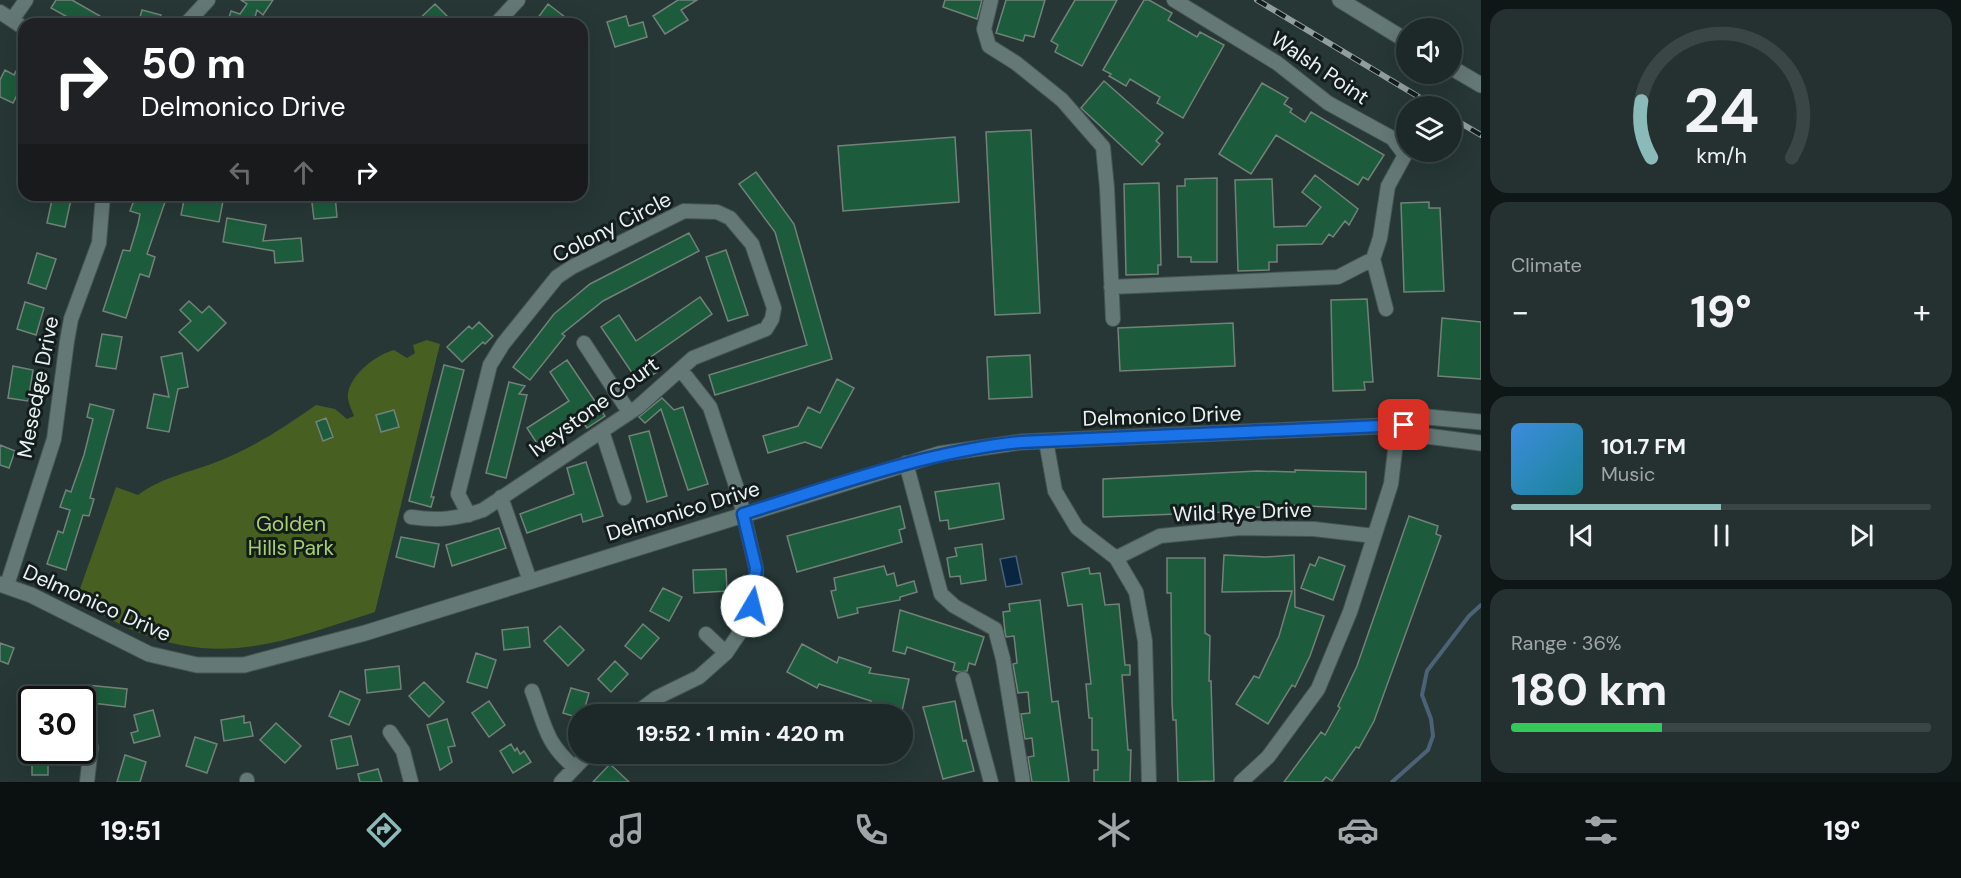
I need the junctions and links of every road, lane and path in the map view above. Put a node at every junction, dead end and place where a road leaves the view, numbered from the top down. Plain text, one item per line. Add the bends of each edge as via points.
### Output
1 (26, 0) edge
2 (208, 0) edge
3 (518, 0) edge
4 (991, 0) edge
5 (1174, 0) edge
6 (1340, 0) edge
7 (0, 12) edge
8 (20, 18) edge
9 (192, 18) edge
10 (502, 18) edge
11 (18, 24) edge
12 (1396, 34) edge
13 (1462, 74) edge
14 (1481, 85) edge
15 (102, 201) edge
16 (1373, 259) junction
17 (1111, 287) junction
18 (1386, 309) dead end
19 (1113, 319) dead end
20 (584, 343) dead end
21 (681, 370) junction
22 (629, 412) junction
23 (1481, 422) edge
24 (1401, 425) junction
25 (602, 431) junction
26 (1046, 441) junction
27 (1481, 443) edge
28 (906, 463) junction
29 (501, 497) junction
30 (624, 498) dead end
31 (743, 514) junction
32 (469, 515) junction
33 (411, 517) dead end
34 (1374, 536) junction
35 (1116, 558) junction
36 (530, 581) junction
37 (3, 585) edge
38 (706, 634) dead end
39 (726, 653) junction
40 (963, 679) dead end
41 (532, 691) dead end
42 (649, 704) edge
43 (390, 732) dead end
44 (89, 764) edge
45 (577, 764) edge
46 (574, 767) junction
47 (87, 782) edge
48 (411, 782) edge
49 (561, 782) edge
50 (991, 782) edge
51 (1023, 782) edge
52 (1149, 782) edge
53 (1241, 782) edge

1 - 8 street
2 - 9 street
3 - 10 street
4 - 17 street via 984,29 989,46 1062,100 1103,147
5 - 16 street, Walsh Point via 1277,63 1328,103 1392,138 1399,146 1405,155 1388,186
6 - 12 street
7 - 11 street
13 - 14 street
15 - 37 street, Mesedge Drive via 99,243 69,331 54,439
16 - 17 street via 1338,277
16 - 18 street
17 - 19 street
20 - 22 street
21 - 22 street, Iveystone Court
21 - 31 street, Iveystone Court via 710,407
21 - 32 street, Colony Circle via 693,358 756,335 772,319 774,308 752,244 729,218 717,212 684,211 557,277 490,364 458,494
22 - 25 street, Iveystone Court
23 - 24 street, Delmonico Drive via 1417,416
24 - 26 street, Delmonico Drive
24 - 27 street, Delmonico Drive via 1419,435
24 - 34 street via 1391,484
25 - 29 street, Iveystone Court
25 - 30 street
26 - 28 street, Delmonico Drive via 979,446
26 - 35 street via 1055,491 1077,528
28 - 31 street, Delmonico Drive
28 - 51 street via 941,594 995,629
29 - 32 street, Iveystone Court
29 - 36 street
31 - 36 street, Delmonico Drive
31 - 39 street, Iveystone Court via 756,568 756,587 745,625
32 - 33 street, Iveystone Court via 441,520
34 - 35 street, Wild Rye Drive via 1314,529 1240,528 1160,536
34 - 53 street via 1350,612 1318,689 1268,757
35 - 52 street via 1136,592 1145,641
36 - 37 street, Delmonico Drive via 275,659 220,666 149,654
38 - 39 street
39 - 42 street, Iveystone Court via 699,676
40 - 50 street
41 - 46 street via 548,739
43 - 48 street via 403,751
44 - 47 street
45 - 46 street
46 - 49 street

